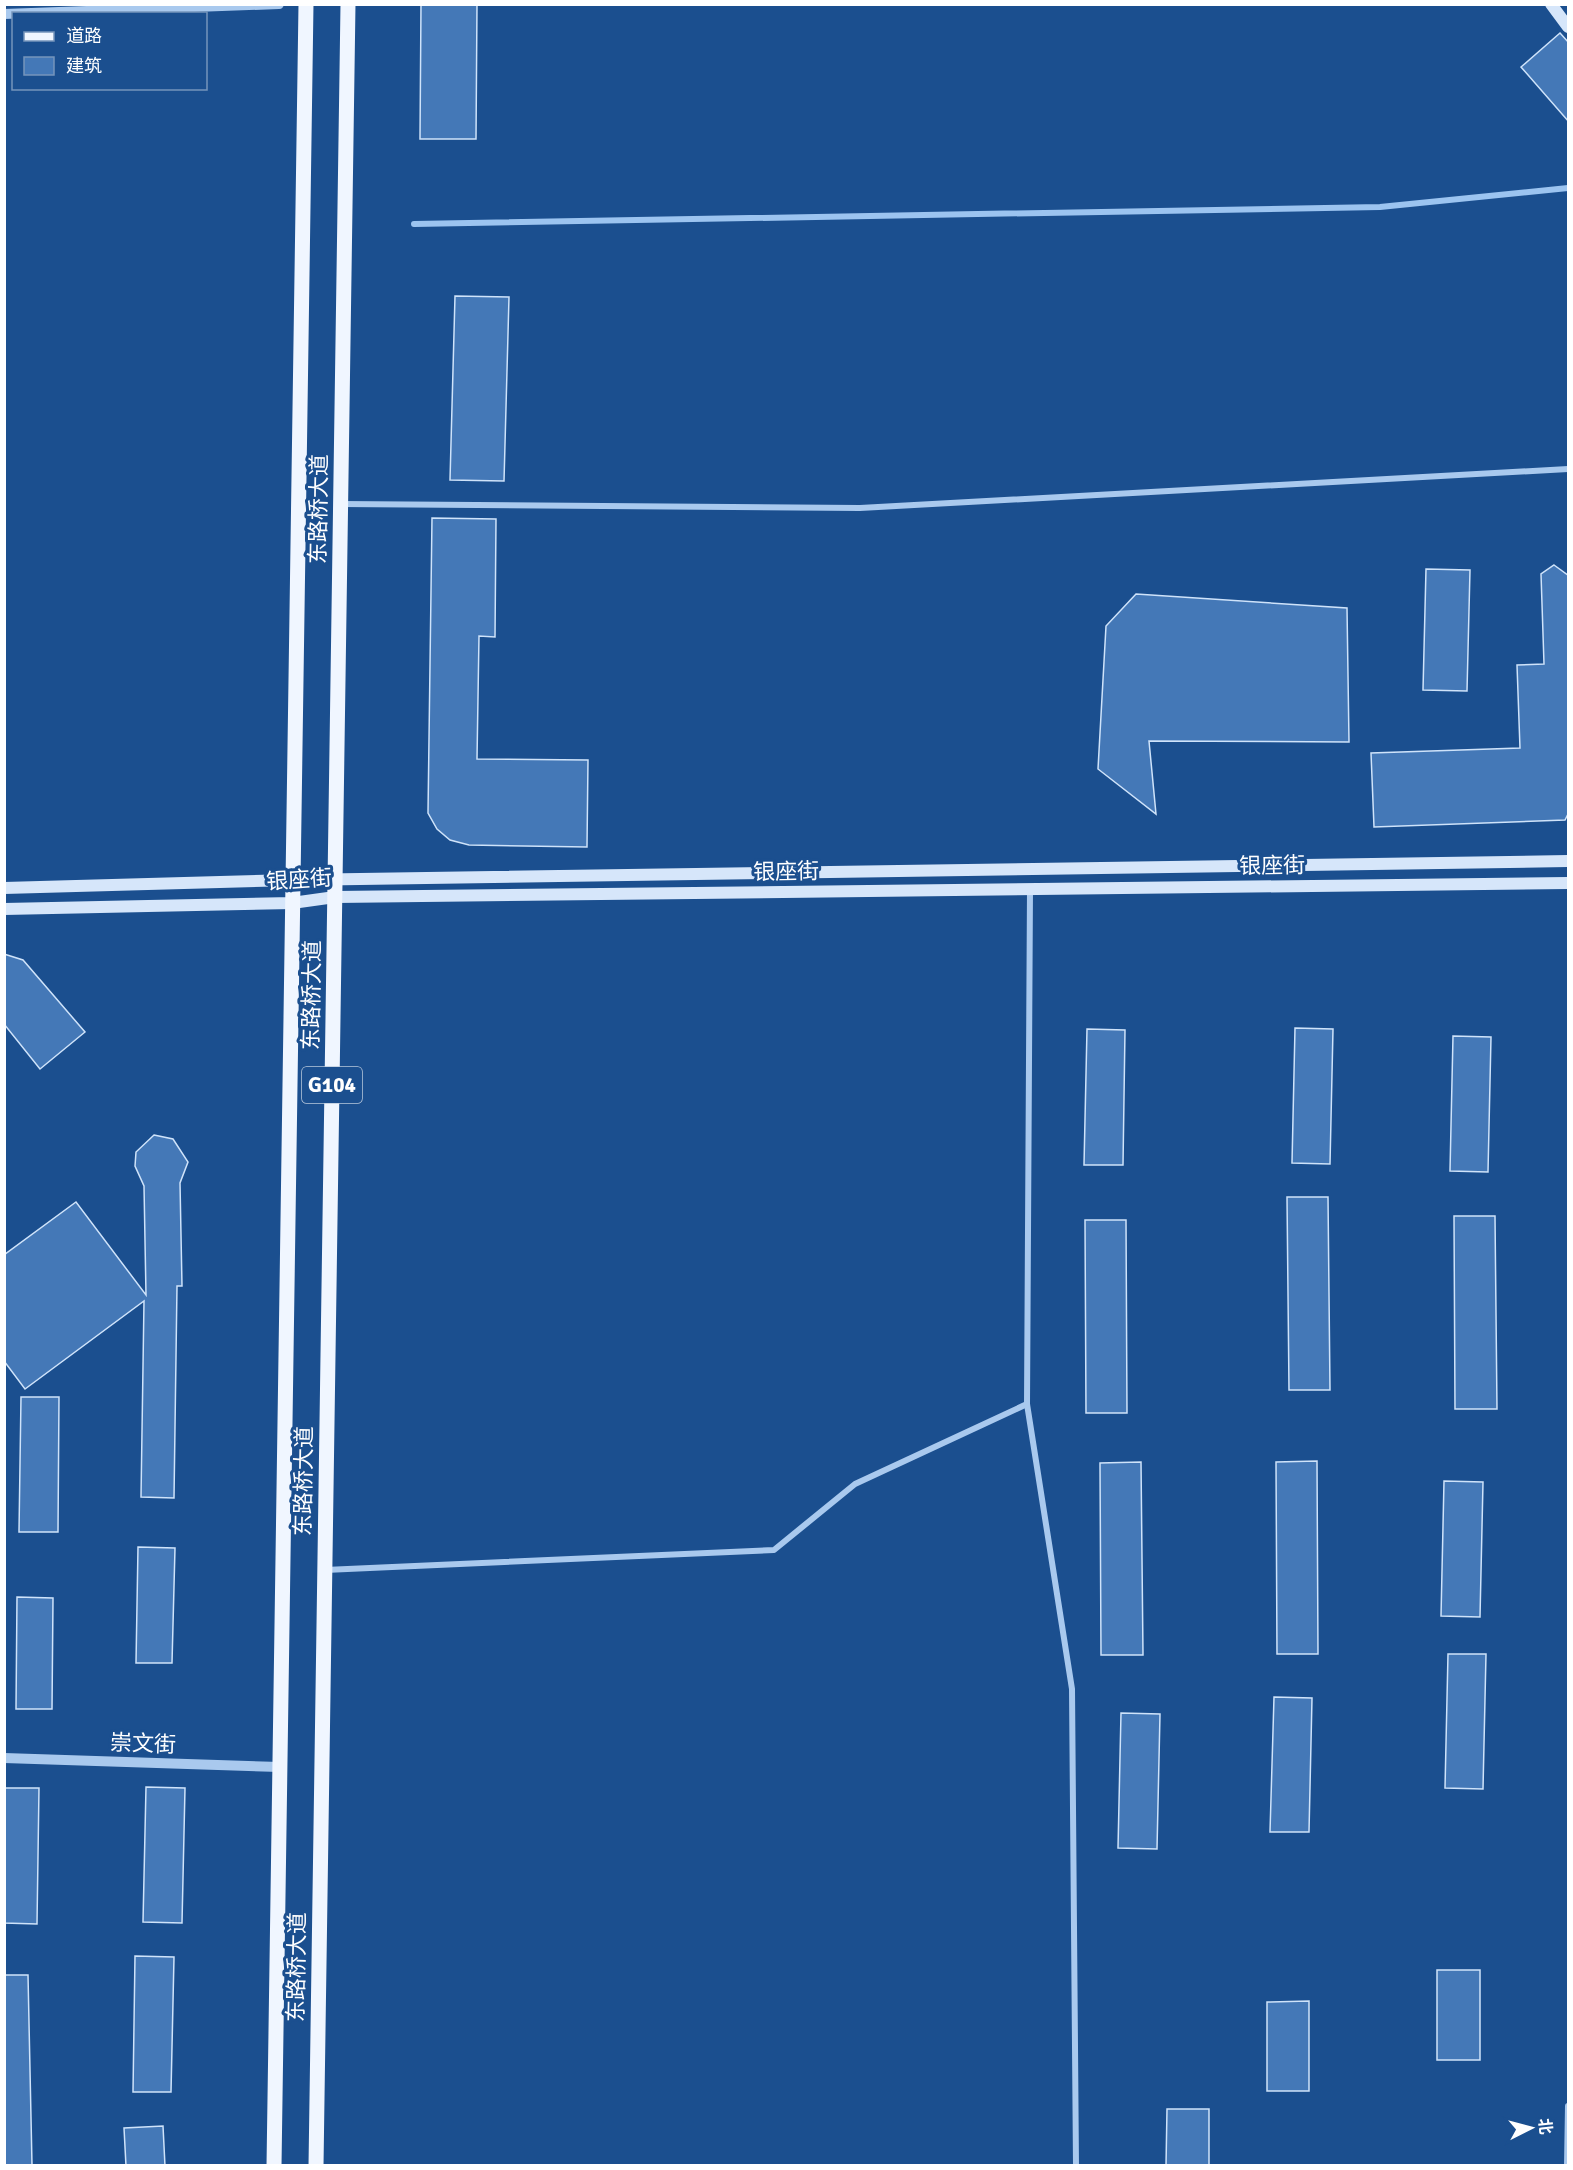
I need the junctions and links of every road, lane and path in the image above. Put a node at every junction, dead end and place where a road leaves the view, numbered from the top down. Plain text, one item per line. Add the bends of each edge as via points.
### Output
1 (279, 4) edge
2 (306, 4) edge
3 (348, 4) edge
4 (1551, 4) edge
5 (59, 12) edge
6 (1569, 27) edge
7 (1569, 469) edge
8 (340, 504) junction
9 (1569, 861) edge
10 (335, 879) junction
11 (293, 880) junction
12 (1569, 883) edge
13 (4, 888) edge
14 (1030, 889) junction
15 (335, 897) junction
16 (292, 903) junction
17 (4, 909) edge
18 (1027, 1404) junction
19 (324, 1570) junction
20 (4, 1758) edge
21 (280, 1767) junction
22 (1569, 2106) edge
23 (274, 2166) edge
24 (316, 2166) edge
25 (1076, 2166) edge
26 (1567, 2166) edge

1 - 5 street
2 - 11 main road, 东路桥大道 / G104
3 - 8 main road, 东路桥大道 / G104
4 - 6 main road
7 - 8 street via 860,508
8 - 10 main road, 东路桥大道 / G104
9 - 10 main road
10 - 11 main road
10 - 15 main road, 东路桥大道 / G104
11 - 13 main road
11 - 16 main road, 东路桥大道 / G104
12 - 14 main road, 银座街
14 - 15 main road, 银座街
14 - 18 street
15 - 16 main road, 银座街
15 - 19 main road, 东路桥大道 / G104
16 - 17 main road, 银座街
16 - 21 main road, 东路桥大道 / G104
18 - 19 street via 855,1484 774,1550
18 - 25 street via 1072,1689
19 - 24 main road, 东路桥大道 / G104
20 - 21 street, 崇文街
21 - 23 main road, 东路桥大道 / G104
22 - 26 street

